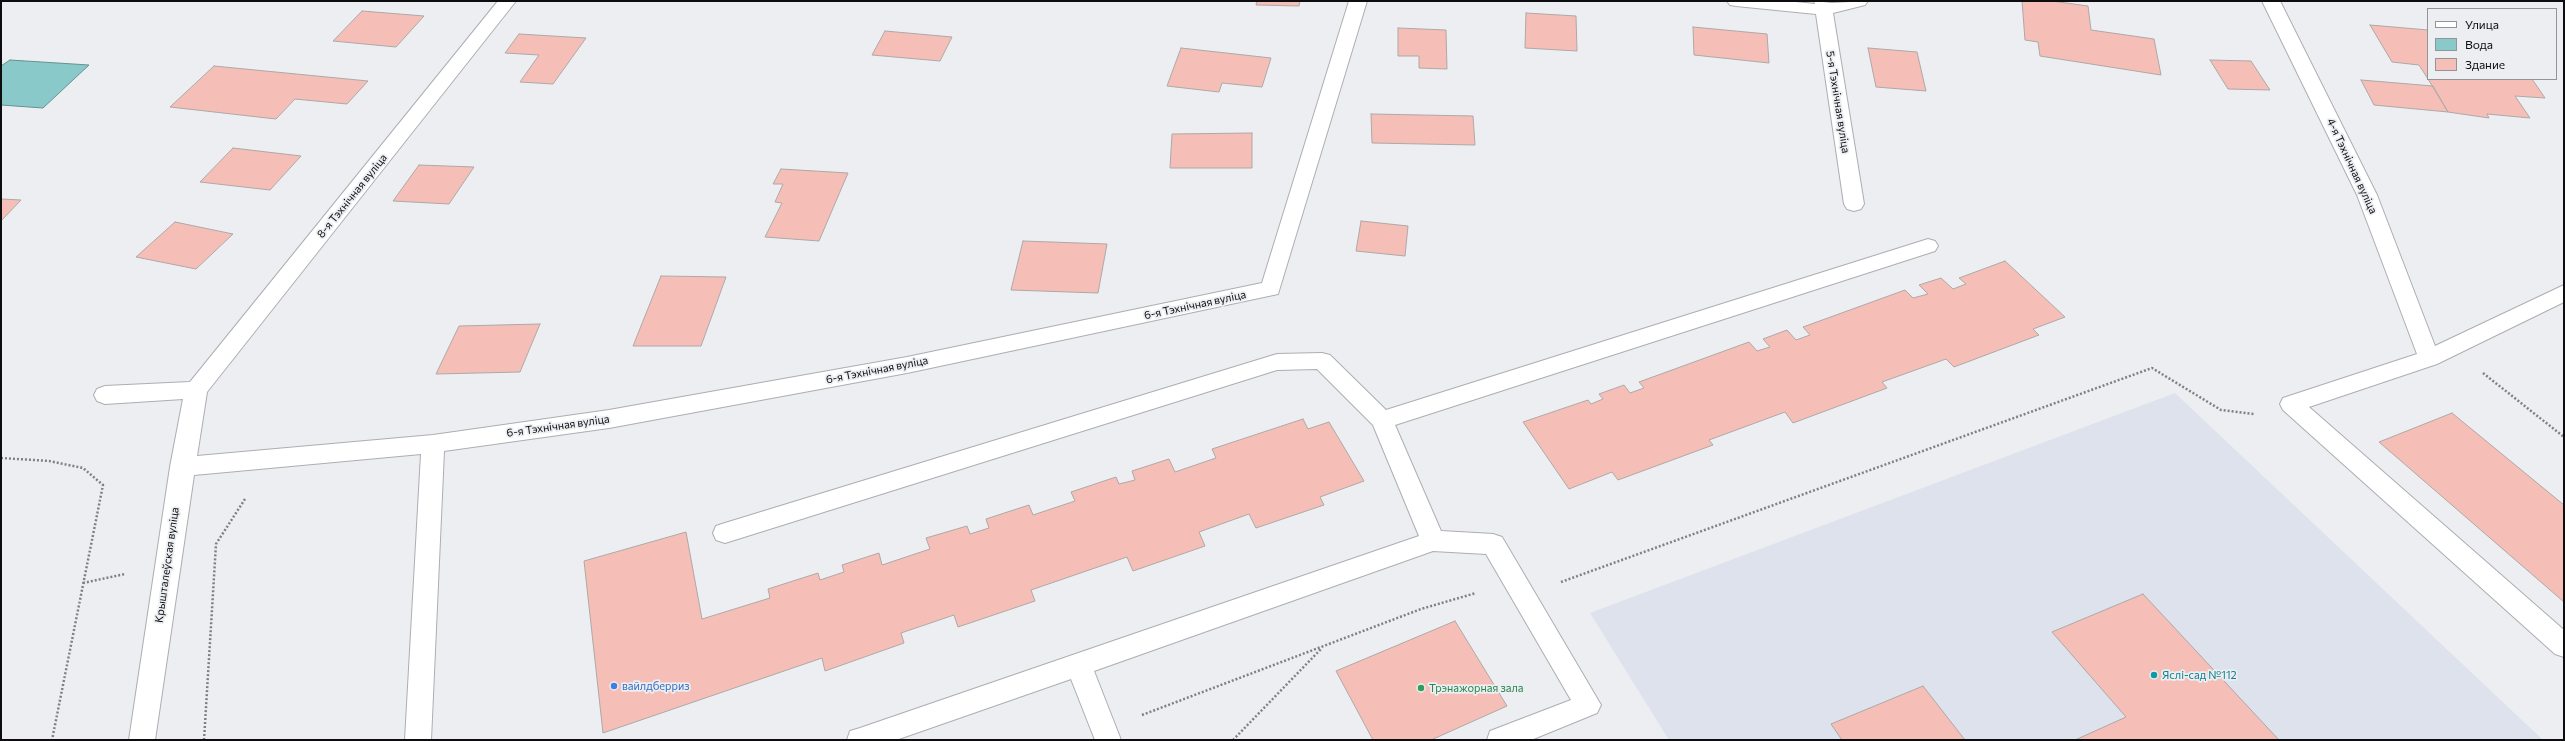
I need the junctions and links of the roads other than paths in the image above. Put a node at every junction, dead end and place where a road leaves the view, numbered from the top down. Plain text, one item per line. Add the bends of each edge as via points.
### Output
1 (507, 1) edge
2 (1358, 1) edge
3 (1736, 1) edge
4 (1859, 1) edge
5 (2271, 1) edge
6 (1824, 5) edge
7 (1854, 204) dead end
8 (1928, 246) dead end
9 (2564, 293) edge
10 (2429, 358) junction
11 (196, 390) junction
12 (105, 395) dead end
13 (1382, 420) junction
14 (433, 444) junction
15 (182, 467) junction
16 (725, 533) dead end
17 (1433, 541) junction
18 (2564, 646) edge
19 (1079, 665) junction
20 (142, 740) edge
21 (418, 740) edge
22 (860, 740) edge
23 (1108, 740) edge
24 (1500, 740) edge

1 - 11 street, 8-я Тэхнічная вуліца
2 - 14 street, 6-я Тэхнічная вуліца via 1271,289 907,365 609,418
3 - 6 street
4 - 6 street
5 - 10 street, 4-я Тэхнічная вуліца via 2368,195
6 - 7 street, 5-я Тэхнічная вуліца
8 - 13 street
9 - 10 street
10 - 18 street via 2290,404
11 - 12 street
11 - 15 street, Крышталеўская вуліца
13 - 16 street via 1322,361 1277,362
13 - 17 street
14 - 15 street, 6-я Тэхнічная вуліца
14 - 21 street
15 - 20 street, Крышталеўская вуліца
17 - 19 street
17 - 24 street via 1493,544 1588,705
19 - 22 street
19 - 23 street

